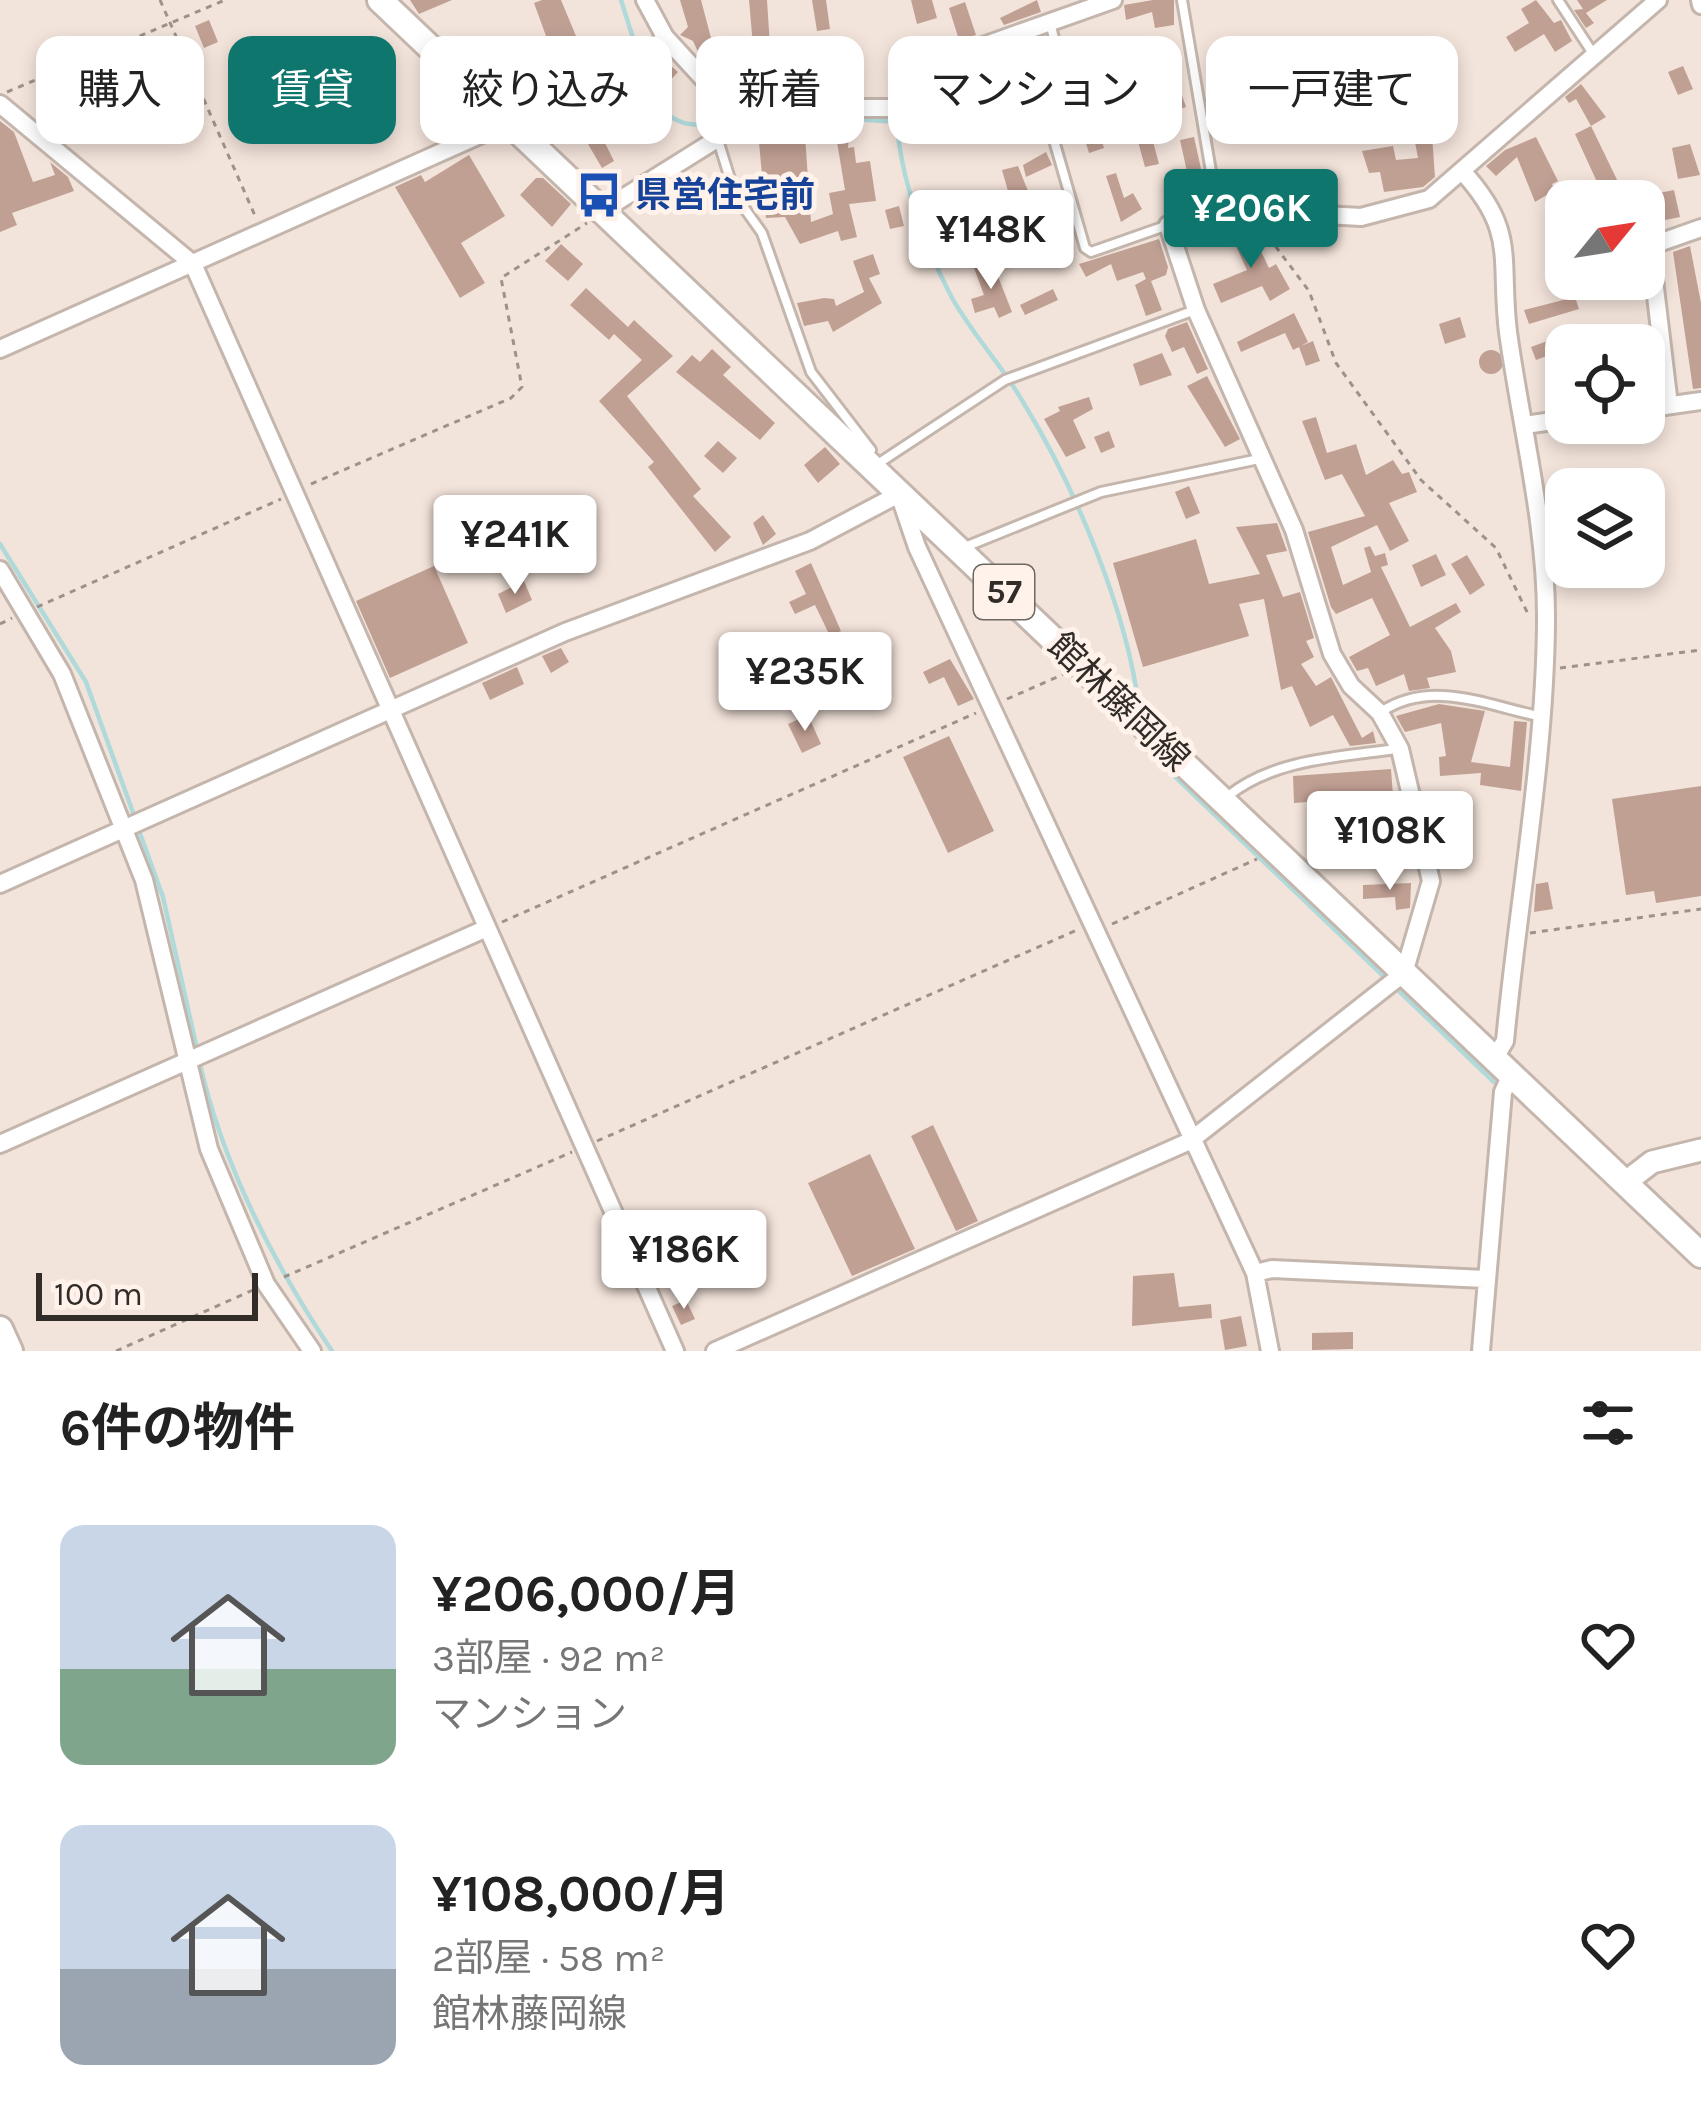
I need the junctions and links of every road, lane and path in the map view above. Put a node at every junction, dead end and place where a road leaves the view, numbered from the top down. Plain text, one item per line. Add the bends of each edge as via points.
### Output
1 (160, 0) edge
2 (225, 0) edge
3 (380, 0) edge
4 (645, 0) edge
5 (1112, 0) edge
6 (1182, 0) edge
7 (1558, 0) edge
8 (1658, 0) edge
9 (171, 24) junction
10 (1051, 26) junction
11 (664, 36) edge
12 (420, 38) edge
13 (672, 45) edge
14 (1595, 56) junction
15 (696, 71) edge
16 (0, 100) edge
17 (864, 107) edge
18 (461, 144) edge
19 (532, 144) edge
20 (709, 144) edge
21 (719, 144) edge
22 (1462, 171) junction
23 (1217, 208) junction
24 (602, 211) junction
25 (1249, 211) junction
26 (1168, 225) junction
27 (1701, 228) edge
28 (263, 235) junction
29 (194, 264) junction
30 (1196, 310) junction
31 (0, 349) edge
32 (1701, 401) edge
33 (1669, 405) junction
34 (1665, 406) edge
35 (1545, 422) edge
36 (1525, 425) junction
37 (1261, 459) junction
38 (876, 465) junction
39 (295, 491) junction
40 (899, 494) junction
41 (959, 550) junction
42 (0, 570) edge
43 (26, 613) junction
44 (1701, 650) edge
45 (1544, 657) junction
46 (1082, 667) junction
47 (990, 706) junction
48 (391, 710) junction
49 (1380, 713) junction
50 (1538, 716) junction
51 (1400, 749) junction
52 (1222, 801) junction
53 (124, 829) junction
54 (1275, 851) junction
55 (0, 884) edge
56 (1701, 909) edge
57 (487, 928) junction
58 (1092, 928) junction
59 (1517, 933) junction
60 (1404, 974) junction
61 (184, 1063) junction
62 (1502, 1067) junction
63 (1190, 1141) junction
64 (0, 1144) edge
65 (584, 1147) junction
66 (1701, 1150) edge
67 (1626, 1182) junction
68 (1701, 1255) edge
69 (1256, 1273) junction
70 (1485, 1279) junction
71 (266, 1284) junction
72 (0, 1329) edge
73 (10, 1351) edge
74 (116, 1351) edge
75 (312, 1351) edge
76 (675, 1351) edge
77 (716, 1351) edge
78 (1270, 1351) edge
79 (1481, 1351) edge

1 - 9 path
2 - 9 path
3 - 12 main road, 館林藤岡線 / 57
4 - 11 street
5 - 10 street
6 - 23 lane
7 - 14 lane
8 - 14 street
9 - 16 path
9 - 28 path
10 - 17 street via 980,47 896,108
10 - 26 lane via 1069,101 1049,123 1085,248 1091,253
13 - 15 street
14 - 22 street
16 - 29 street
18 - 28 street
19 - 24 main road, 館林藤岡線 / 57
20 - 24 street
21 - 38 lane via 735,195 762,233 811,372
22 - 25 street via 1429,200 1361,217
22 - 36 street via 1503,233 1508,331
23 - 25 street
23 - 26 street
24 - 38 main road, 館林藤岡線 / 57
24 - 39 path via 501,278 521,387 511,398
25 - 45 path via 1309,291 1336,363 1421,480 1496,548
26 - 30 street
27 - 33 street via 1650,246
28 - 29 street
29 - 31 street
29 - 39 street
30 - 37 street
30 - 38 lane via 1005,380
32 - 33 street
33 - 34 street
35 - 36 street
36 - 45 street
37 - 41 lane via 1101,492
37 - 49 street via 1294,530 1332,654
38 - 40 main road, 館林藤岡線 / 57
39 - 43 path
39 - 48 street
40 - 41 main road, 館林藤岡線 / 57
40 - 47 street
40 - 48 street via 810,542 565,632
41 - 46 main road, 館林藤岡線 / 57
42 - 43 street
43 - 53 street via 62,674
44 - 45 path
45 - 50 street
46 - 47 path
46 - 52 main road, 館林藤岡線 / 57
47 - 57 path
47 - 58 street
48 - 53 street
48 - 57 street
49 - 50 lane via 1460,695
49 - 51 street
50 - 59 street
51 - 52 lane via 1268,772
51 - 60 street via 1431,881
52 - 54 main road, 館林藤岡線 / 57
53 - 55 street
53 - 61 street via 144,880
54 - 58 path
54 - 60 main road, 館林藤岡線 / 57
56 - 59 path
57 - 61 street
57 - 65 street
58 - 63 street
58 - 65 path
59 - 62 street
60 - 62 main road, 館林藤岡線 / 57
60 - 63 street
61 - 64 street
61 - 71 street via 208,1149
62 - 67 main road, 館林藤岡線 / 57
62 - 70 street
63 - 69 street
63 - 77 street
65 - 71 path
65 - 76 street
66 - 67 street via 1652,1162
67 - 68 main road, 館林藤岡線 / 57
69 - 70 street
69 - 78 street
70 - 79 street
71 - 74 path
71 - 75 street
72 - 73 main road

